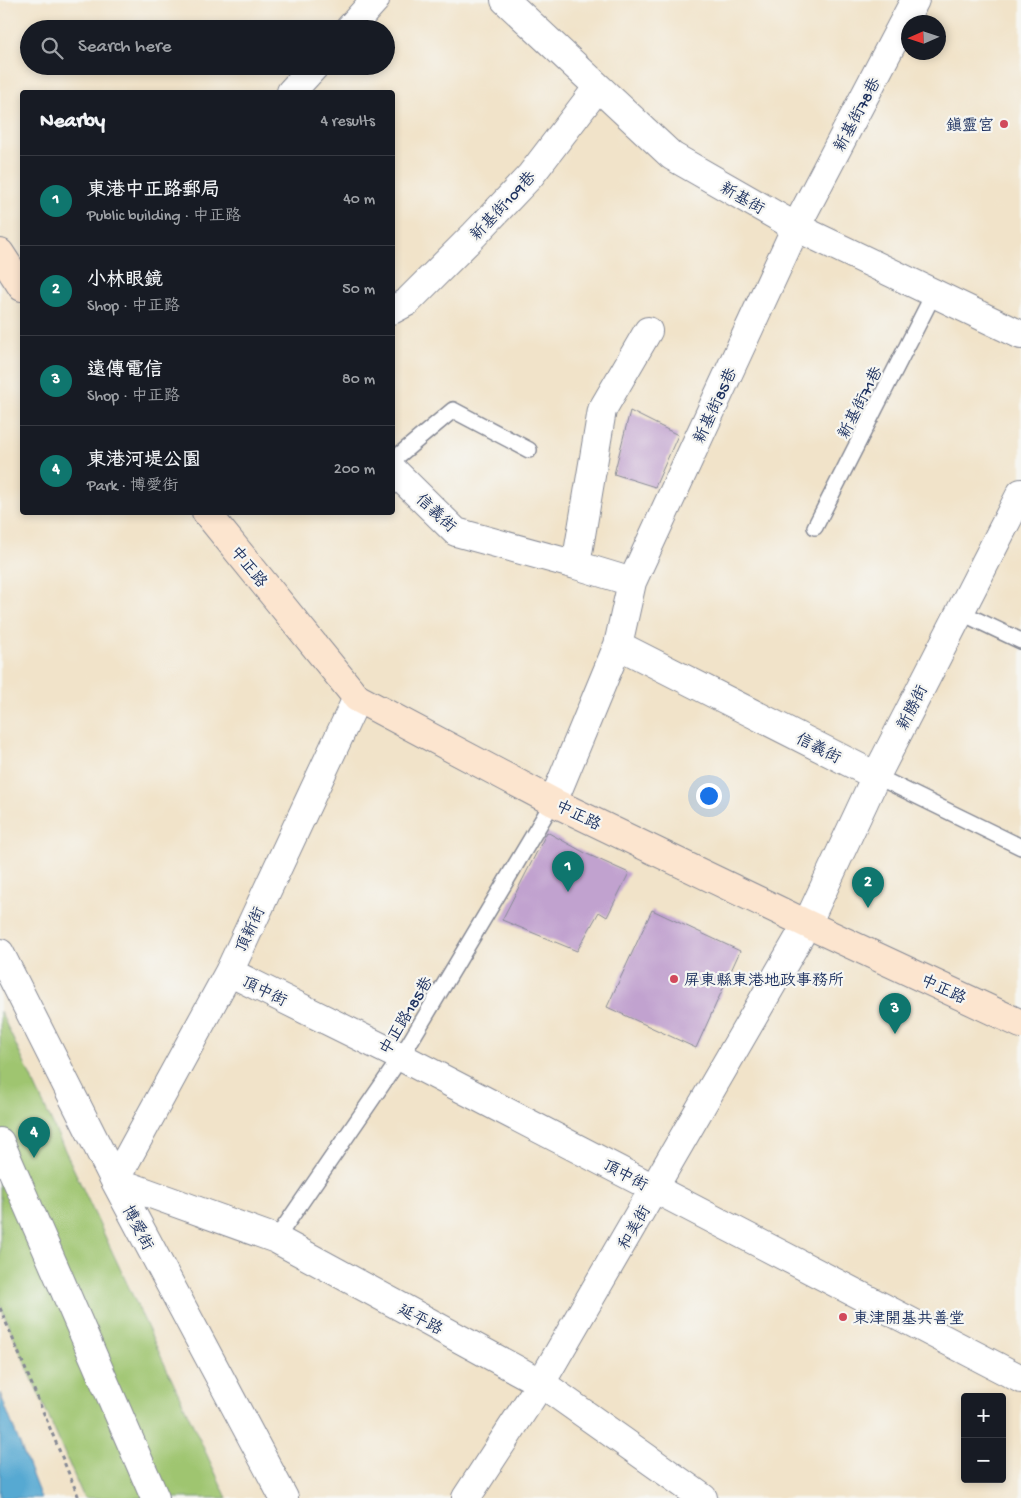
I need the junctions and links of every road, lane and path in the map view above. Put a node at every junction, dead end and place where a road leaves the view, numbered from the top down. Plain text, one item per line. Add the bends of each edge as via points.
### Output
1 (375, 0) edge
2 (505, 0) edge
3 (915, 0) edge
4 (357, 20) edge
5 (307, 75) edge
6 (598, 87) junction
7 (293, 90) edge
8 (796, 228) junction
9 (0, 254) edge
10 (20, 284) edge
11 (934, 293) junction
12 (395, 308) edge
13 (648, 331) dead end
14 (1021, 335) edge
15 (530, 450) dead end
16 (395, 459) edge
17 (395, 472) edge
18 (1021, 493) edge
19 (208, 515) edge
20 (815, 526) dead end
21 (576, 565) junction
22 (632, 582) junction
23 (960, 612) junction
24 (1021, 640) edge
25 (618, 645) junction
26 (357, 698) junction
27 (876, 776) junction
28 (553, 802) junction
29 (1021, 847) edge
30 (807, 924) junction
31 (0, 953) edge
32 (229, 972) junction
33 (1021, 1024) edge
34 (401, 1057) junction
35 (0, 1142) edge
36 (115, 1181) junction
37 (655, 1190) junction
38 (276, 1239) junction
39 (0, 1308) edge
40 (1021, 1379) edge
41 (541, 1383) junction
42 (79, 1498) edge
43 (155, 1498) edge
44 (284, 1498) edge
45 (466, 1498) edge
46 (703, 1498) edge

1 - 4 street
2 - 6 street, 新基街
3 - 8 street, 新基街78巷
5 - 7 street
6 - 8 street, 新基街 via 672,156
6 - 12 street, 新基街109巷 via 530,176 407,302
8 - 11 street, 新基街
8 - 22 street, 新基街85巷
9 - 10 main road
11 - 14 street, 新基街
11 - 20 lane, 新基街71巷
13 - 21 street via 602,410
15 - 16 lane via 453,410
17 - 21 street, 信義街 via 456,532
18 - 23 street, 新勝街
19 - 26 main road, 中正路
21 - 22 street
22 - 25 street, 新基街85巷
23 - 24 lane
23 - 27 street, 新勝街
25 - 27 street, 信義街
25 - 28 street, 新基街85巷
26 - 28 main road, 中正路
26 - 32 street, 頂新街
27 - 29 lane, 信義街
27 - 30 street, 新勝街
28 - 30 main road, 中正路
28 - 34 lane, 中正路185巷
30 - 33 main road, 中正路
30 - 37 street, 和美街
31 - 36 street, 博愛街
32 - 34 street, 頂中街
32 - 36 street, 頂新街
34 - 37 street, 頂中街
34 - 38 lane, 中正路185巷
35 - 43 street
36 - 38 street, 延平路
36 - 44 street, 博愛街
37 - 40 street, 頂中街
37 - 41 street, 和美街
38 - 41 street, 延平路
39 - 42 path
41 - 45 street, 和美街
41 - 46 street, 延平路

